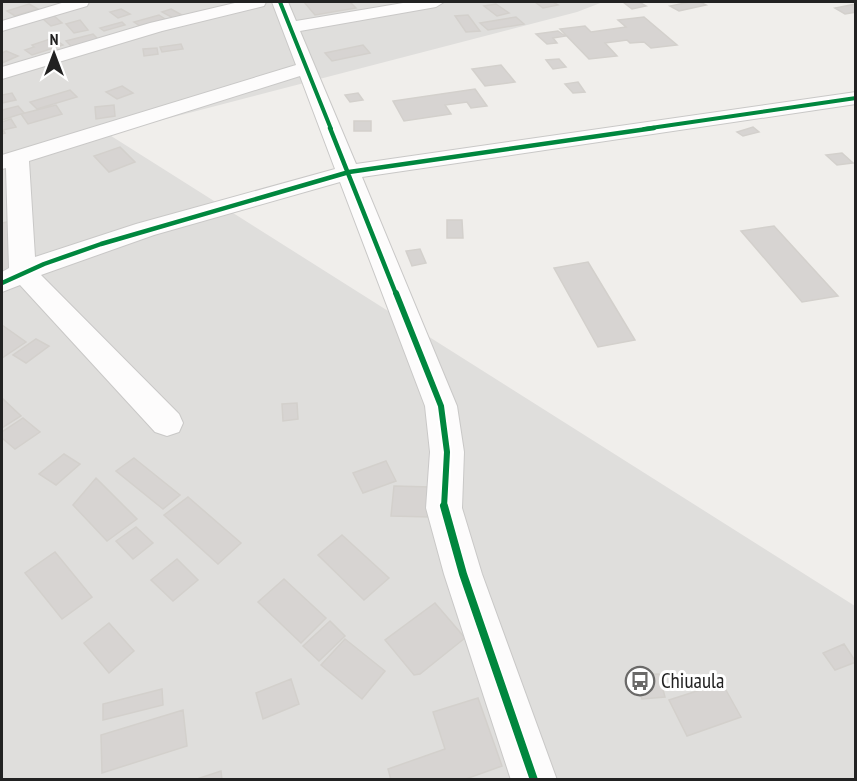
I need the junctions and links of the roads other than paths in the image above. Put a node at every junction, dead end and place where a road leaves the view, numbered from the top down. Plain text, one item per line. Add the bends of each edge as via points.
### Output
1 (81, 2) edge
2 (258, 2) edge
3 (436, 2) edge
4 (286, 14) edge
5 (2, 26) edge
6 (307, 68) junction
7 (2, 73) edge
8 (855, 98) edge
9 (9, 160) edge
10 (349, 172) junction
11 (12, 278) edge
12 (167, 423) dead end
13 (534, 780) edge

1 - 5 street
2 - 7 street via 156,27
3 - 4 street
4 - 6 street
6 - 9 street
6 - 10 street
8 - 10 street
9 - 11 street
10 - 11 street via 177,219 71,253
10 - 13 street via 441,406 447,452 444,508
11 - 12 street

